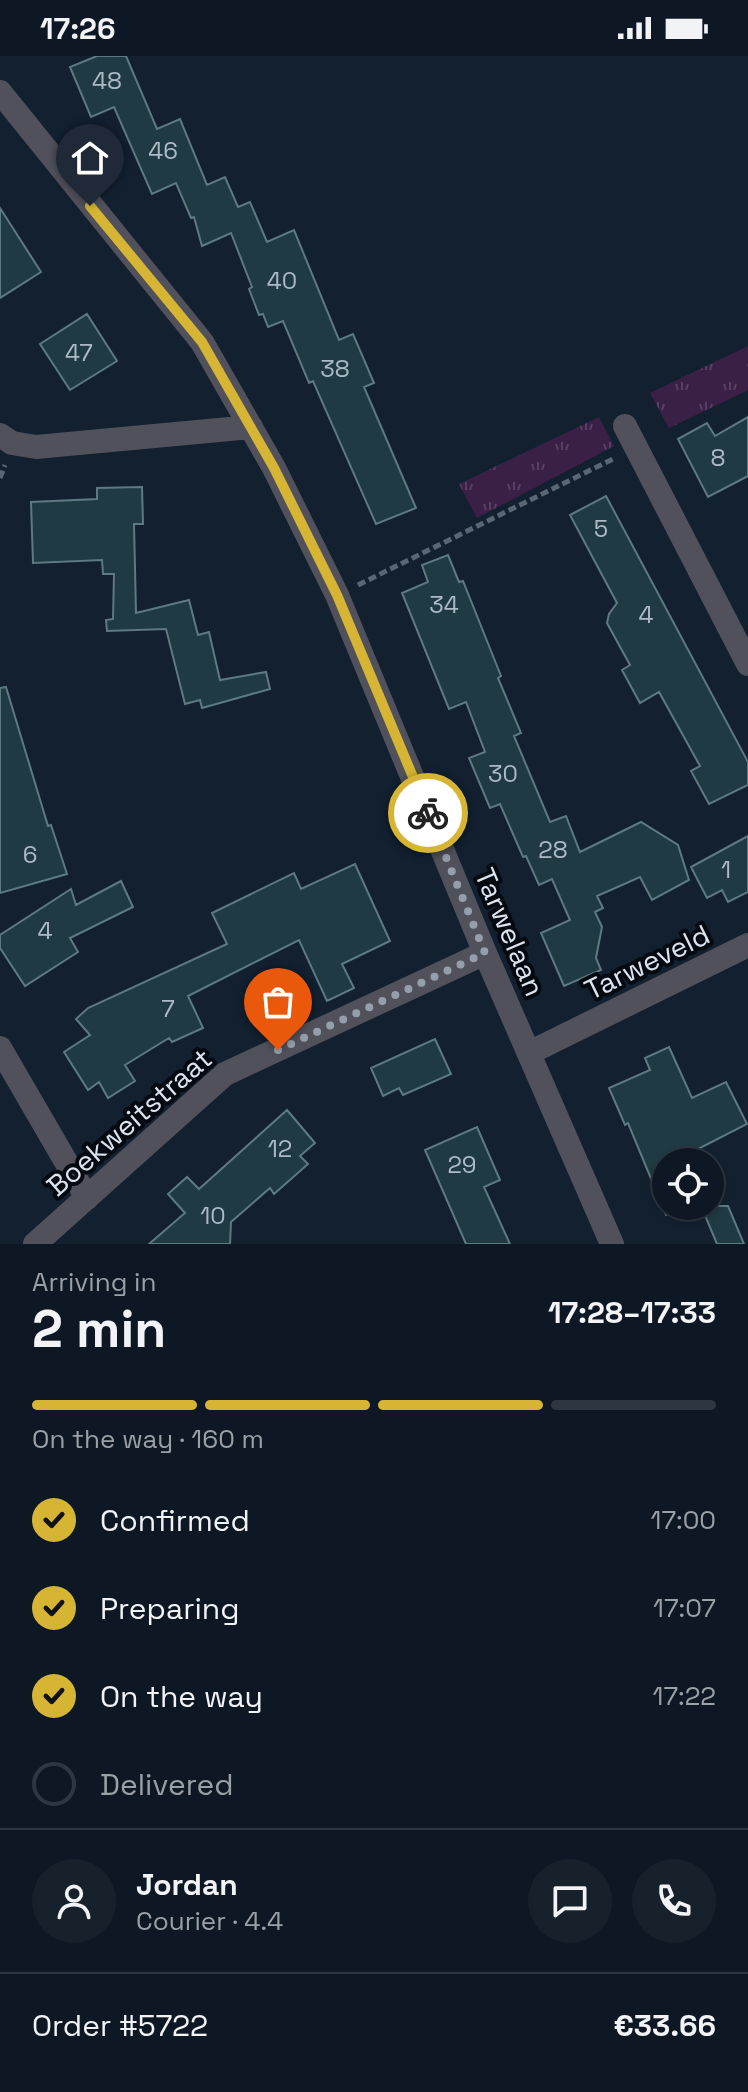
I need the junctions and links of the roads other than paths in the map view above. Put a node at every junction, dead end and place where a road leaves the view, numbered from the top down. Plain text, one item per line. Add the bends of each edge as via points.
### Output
1 (0, 92) edge
2 (251, 427) junction
3 (0, 435) edge
4 (631, 436) road end
5 (748, 664) edge
6 (748, 945) edge
7 (485, 953) junction
8 (0, 1048) edge
9 (529, 1053) junction
10 (87, 1198) junction
11 (35, 1244) edge
12 (612, 1244) edge

1 - 2 street, Tarwelaan via 202,342
2 - 3 street via 36,447
2 - 7 street, Tarwelaan via 337,595
4 - 5 street
6 - 9 street, Tarweveld
7 - 9 street, Tarwelaan
7 - 10 street, Boekweitstraat via 225,1074
8 - 10 street
9 - 12 street, Tarwelaan
10 - 11 street, Boekweitstraat

